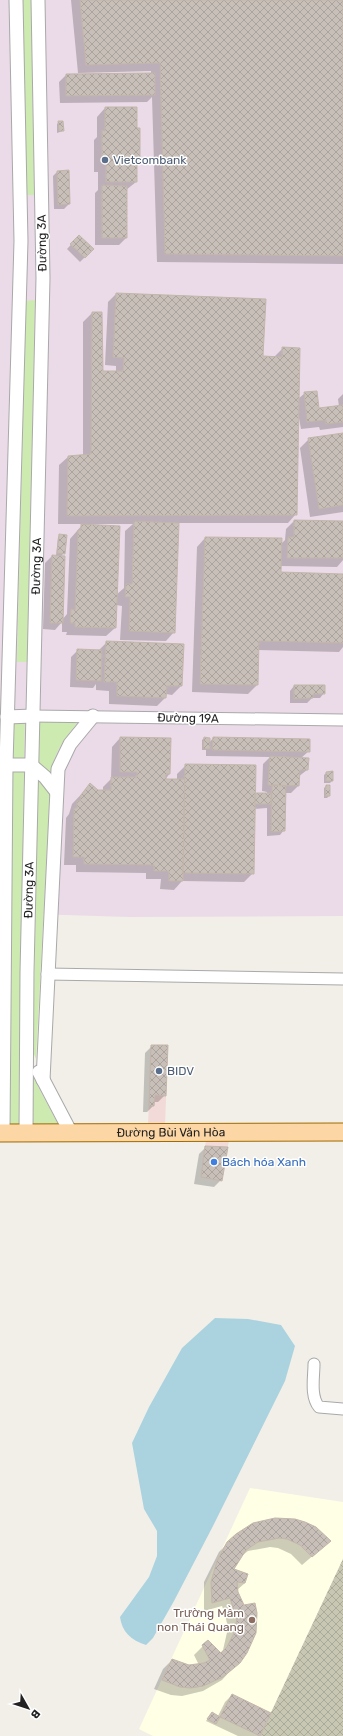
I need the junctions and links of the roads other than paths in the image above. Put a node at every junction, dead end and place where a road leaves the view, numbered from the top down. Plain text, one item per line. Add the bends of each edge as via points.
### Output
1 (16, 0) edge
2 (38, 0) edge
3 (21, 241) junction
4 (42, 242) junction
5 (33, 716) junction
6 (93, 716) junction
7 (4, 717) edge
8 (343, 720) edge
9 (31, 765) junction
10 (3, 769) edge
11 (56, 791) junction
12 (47, 974) junction
13 (343, 979) edge
14 (26, 1048) junction
15 (2, 1050) edge
16 (42, 1080) junction
17 (343, 1132) edge
18 (2, 1133) edge
19 (26, 1133) junction
20 (71, 1133) junction
21 (314, 1364) dead end
22 (343, 1409) edge

1 - 3 street, Đường 3A
2 - 4 street, Đường 3A
3 - 4 street
3 - 7 street, Đường 3A
4 - 5 street, Đường 3A
5 - 6 street, Đường 19A
5 - 7 street
5 - 9 street, Đường 3A
6 - 8 street, Đường 19A
6 - 11 street, Đường 3A via 70,744 58,769
7 - 10 street, Đường 3A
9 - 10 street
9 - 11 street
9 - 14 street, Đường 3A
10 - 15 street, Đường 3A
11 - 12 street, Đường 3A
12 - 13 street
12 - 16 street, Đường 3A
14 - 16 street
14 - 19 street, Đường 3A
15 - 18 street, Đường 3A
16 - 20 street
17 - 20 main road, Đường Bùi Văn Hòa
18 - 19 main road, Đường Bùi Văn Hòa
19 - 20 main road, Đường Bùi Văn Hòa
21 - 22 street via 314,1396 317,1406

